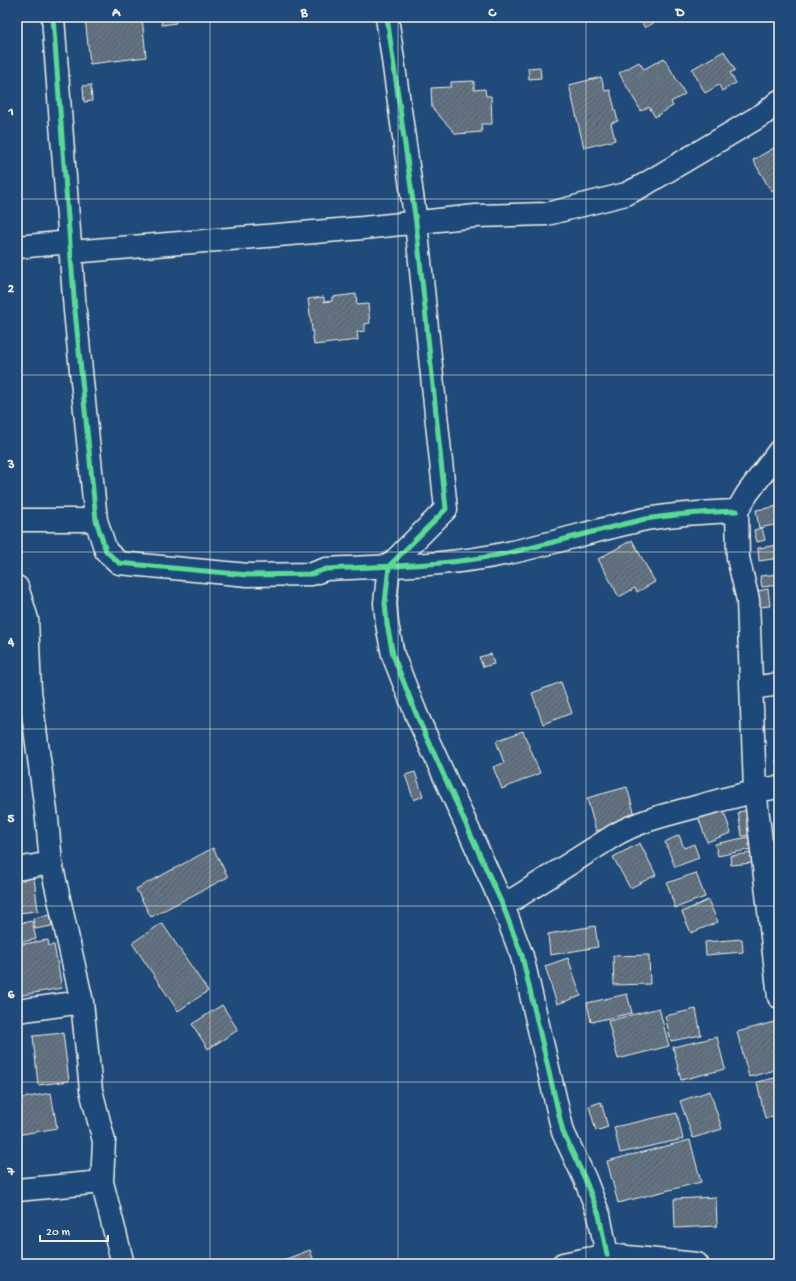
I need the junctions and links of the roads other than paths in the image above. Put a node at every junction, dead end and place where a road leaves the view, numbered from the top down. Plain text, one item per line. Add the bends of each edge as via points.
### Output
1 (52, 17) edge
2 (387, 17) edge
3 (779, 101) edge
4 (416, 223) junction
5 (70, 247) junction
6 (17, 248) edge
7 (779, 451) edge
8 (737, 511) junction
9 (17, 520) edge
10 (96, 520) junction
11 (389, 566) junction
12 (17, 586) edge
13 (22, 630) edge
14 (779, 684) edge
15 (752, 688) junction
16 (779, 787) edge
17 (755, 790) junction
18 (51, 863) junction
19 (17, 869) edge
20 (503, 906) junction
21 (779, 997) edge
22 (82, 1002) junction
23 (17, 1011) edge
24 (102, 1182) junction
25 (17, 1190) edge
26 (607, 1255) junction
27 (124, 1264) edge
28 (563, 1264) edge
29 (696, 1264) edge

1 - 5 street
2 - 4 street
3 - 4 street via 765,113 626,194 547,214 476,216
4 - 5 street
4 - 11 street via 446,509
5 - 6 street
5 - 10 street
7 - 8 street
8 - 11 street via 647,519 499,554 446,563
8 - 15 street via 738,558 748,600
9 - 10 street
10 - 11 street via 106,551 119,563 248,575 312,574 326,569
11 - 20 street via 384,603 393,655 417,716
12 - 13 street via 27,618
13 - 18 street
14 - 15 street
15 - 17 street
16 - 17 street
17 - 20 street via 630,826
17 - 21 street
18 - 19 street
18 - 22 street
20 - 26 street via 522,956 563,1132 599,1215
22 - 23 street
22 - 24 street via 91,1090 104,1141
24 - 25 street
24 - 27 street
26 - 28 street
26 - 29 street

